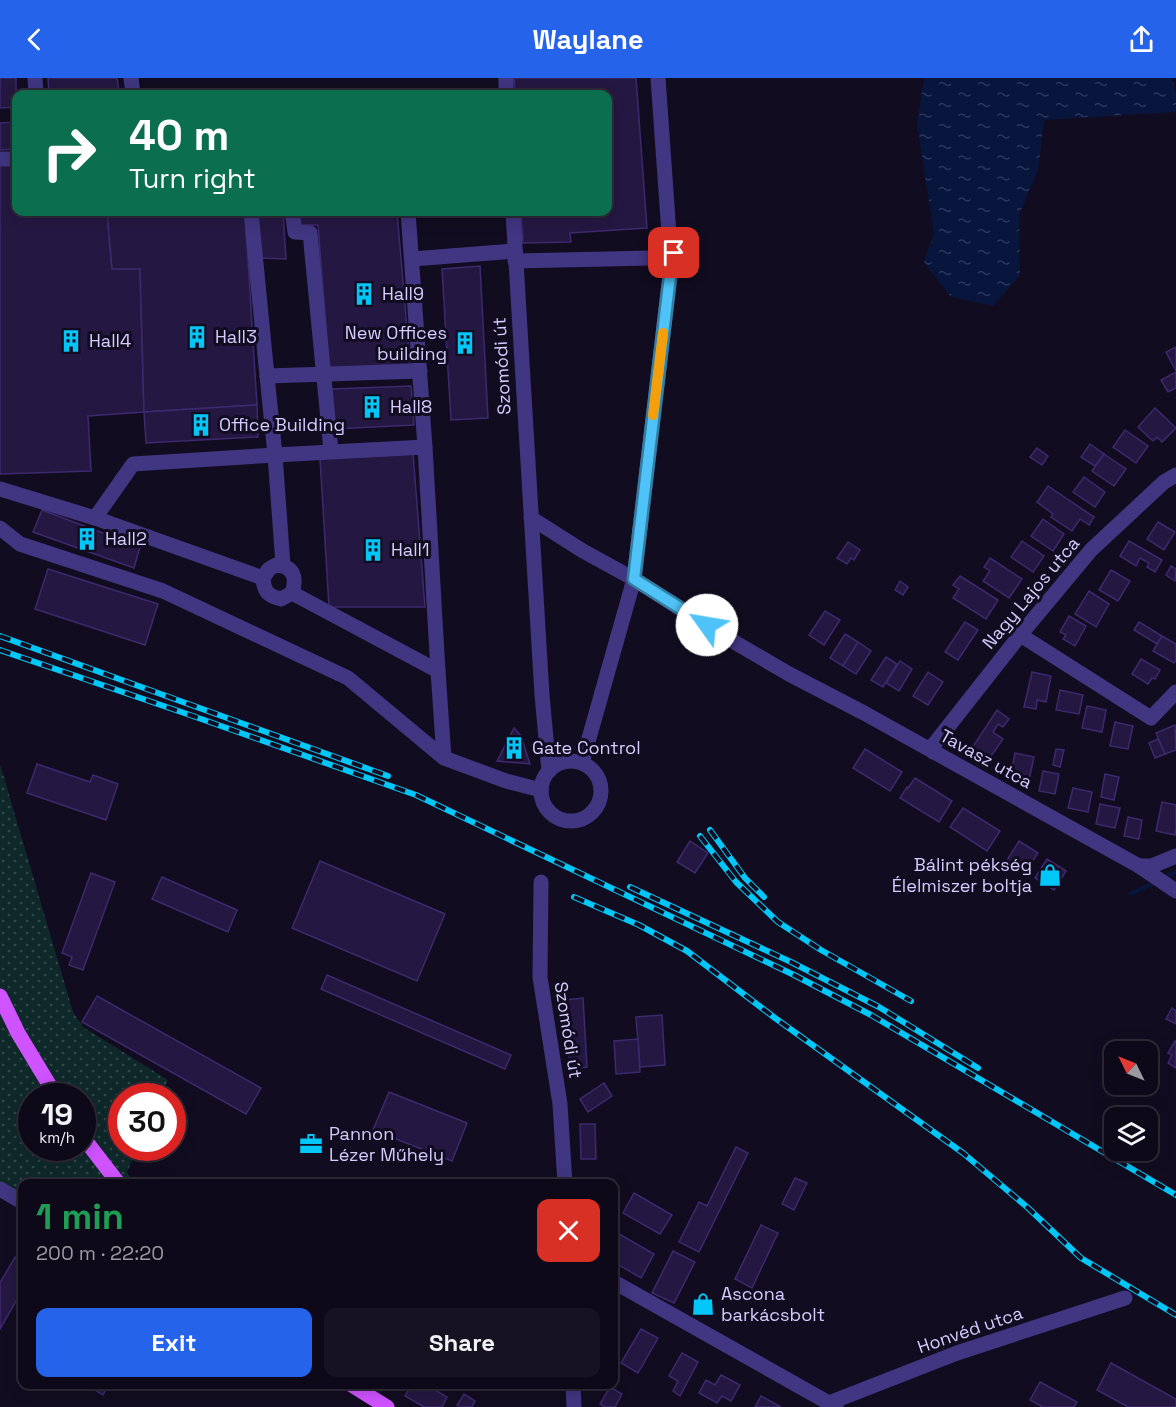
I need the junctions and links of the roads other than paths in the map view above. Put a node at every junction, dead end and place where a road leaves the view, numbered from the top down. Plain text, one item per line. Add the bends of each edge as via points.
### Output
1 (658, 78) edge
2 (251, 216) edge
3 (293, 216) edge
4 (408, 216) edge
5 (513, 216) edge
6 (670, 248) junction
7 (515, 256) junction
8 (652, 258) junction
9 (412, 259) junction
10 (671, 267) junction
11 (420, 371) junction
12 (324, 374) junction
13 (267, 376) junction
14 (425, 447) junction
15 (331, 452) junction
16 (275, 454) junction
17 (1176, 475) edge
18 (0, 489) edge
19 (95, 518) junction
20 (531, 518) junction
21 (0, 528) edge
22 (284, 565) junction
23 (262, 578) junction
24 (634, 579) junction
25 (292, 593) junction
26 (1021, 634) junction
27 (438, 671) junction
28 (1176, 692) edge
29 (544, 721) junction
30 (933, 752) junction
31 (444, 758) junction
32 (575, 762) junction
33 (549, 771) junction
34 (541, 790) junction
35 (1176, 856) edge
36 (1139, 866) junction
37 (541, 882) dead end
38 (1175, 890) edge
39 (0, 996) edge
40 (48, 1083) edge
41 (96, 1154) edge
42 (115, 1179) edge
43 (565, 1179) edge
44 (0, 1190) edge
45 (18, 1200) edge
46 (618, 1284) edge
47 (1125, 1298) dead end
48 (358, 1389) edge
49 (573, 1389) edge
50 (832, 1405) edge
51 (387, 1407) edge
52 (574, 1407) edge

1 - 6 street
2 - 13 street
3 - 12 street via 295,232 310,233
4 - 9 street
5 - 7 street, Szomódi út
6 - 8 street via 661,246
6 - 10 street via 675,259
7 - 8 street
7 - 9 street
7 - 20 street, Szomódi út
8 - 10 street via 659,268
9 - 11 street
10 - 24 street
11 - 12 street
11 - 14 street
12 - 13 street
12 - 15 street
13 - 16 street
14 - 15 street
14 - 27 street
15 - 16 street
16 - 19 street via 133,464
16 - 22 street
17 - 26 street, Nagy Lajos utca via 1090,550
18 - 19 street
19 - 23 street
20 - 24 street, Tavasz utca
20 - 29 street, Szomódi út
21 - 31 street via 20,544 163,591 348,678
22 - 23 street via 269,568
22 - 25 street via 296,583
23 - 25 street via 271,597 281,600
24 - 30 street, Tavasz utca via 775,666
24 - 32 street
25 - 27 street
26 - 28 street via 1151,718
26 - 30 street, Nagy Lajos utca via 932,747
27 - 31 street
29 - 32 street via 554,743
29 - 33 street, Szomódi út
30 - 36 street, Tavasz utca
31 - 34 street
32 - 33 street via 557,764
32 - 34 street via 594,772 600,784 600,796 588,815 571,821 553,815 546,808
33 - 34 street
35 - 36 street via 1152,867
36 - 38 street, Tavasz utca
37 - 43 street, Szomódi út via 540,976 560,1104
39 - 40 main road
41 - 42 main road
44 - 45 street
46 - 50 street, Honvéd utca
47 - 50 street, Honvéd utca via 957,1353
48 - 51 main road
49 - 52 street

